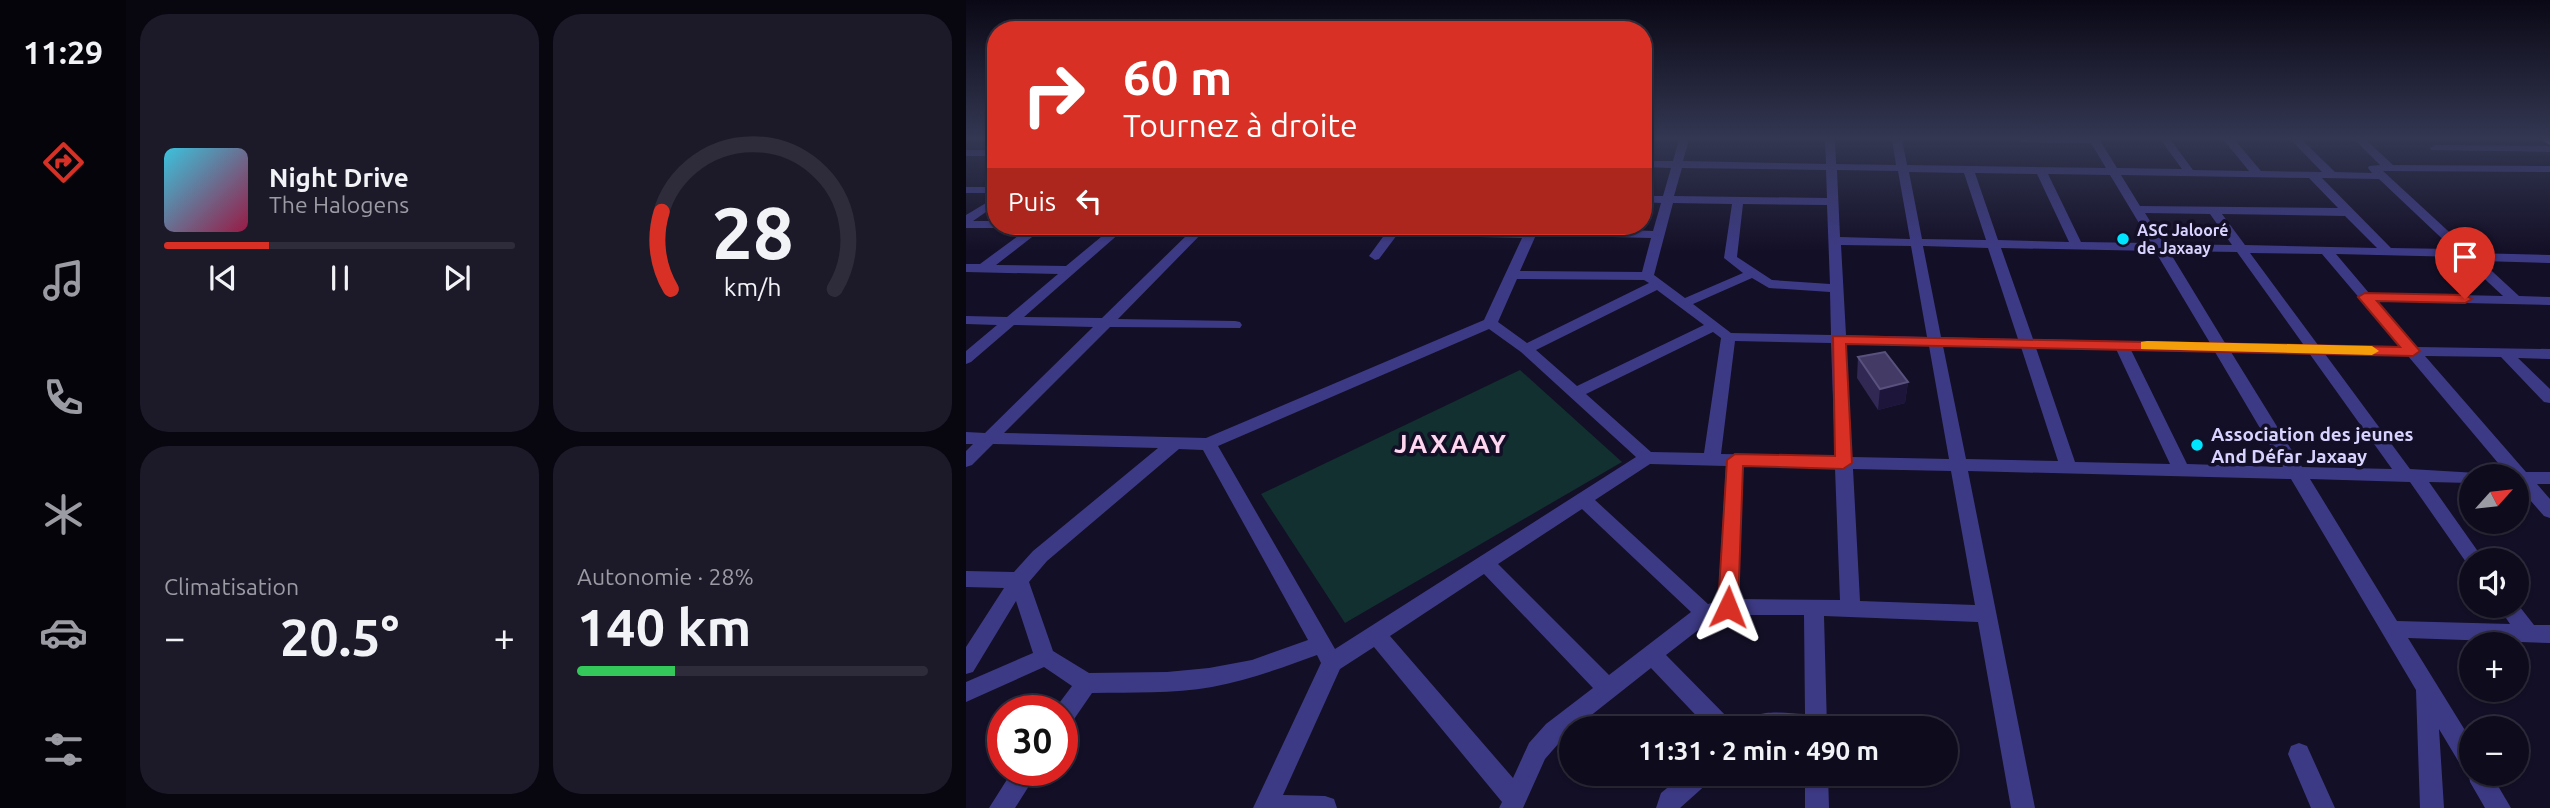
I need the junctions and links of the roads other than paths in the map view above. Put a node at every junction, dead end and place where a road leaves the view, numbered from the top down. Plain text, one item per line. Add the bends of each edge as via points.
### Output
1 (1673, 177) edge
2 (1831, 177) edge
3 (1904, 177) edge
4 (1971, 177) edge
5 (2044, 177) edge
6 (2116, 177) edge
7 (2314, 177) edge
8 (2380, 177) edge
9 (966, 190) edge
10 (987, 190) edge
11 (1652, 199) edge
12 (1667, 200) junction
13 (1738, 201) junction
14 (1832, 202) junction
15 (987, 207) edge
16 (2136, 209) junction
17 (2213, 210) junction
18 (2346, 212) junction
19 (966, 222) edge
20 (987, 224) edge
21 (1026, 235) edge
22 (1110, 235) edge
23 (1194, 235) edge
24 (1391, 235) edge
25 (1530, 235) edge
26 (1652, 235) edge
27 (1658, 235) junction
28 (1834, 241) junction
29 (1916, 243) junction
30 (1993, 244) junction
31 (2077, 246) junction
32 (2159, 247) junction
33 (2242, 248) junction
34 (2325, 250) junction
35 (2387, 251) junction
36 (2465, 255) junction
37 (1375, 256) dead end
38 (2550, 259) edge
39 (966, 268) edge
40 (983, 268) junction
41 (1069, 270) junction
42 (1752, 273) junction
43 (1512, 275) junction
44 (1653, 280) junction
45 (1836, 288) junction
46 (2365, 297) junction
47 (2515, 300) junction
48 (2550, 301) edge
49 (1684, 303) junction
50 (966, 320) edge
51 (1011, 320) junction
52 (1105, 323) junction
53 (1490, 323) junction
54 (1235, 325) dead end
55 (1714, 326) junction
56 (1728, 337) junction
57 (1838, 339) junction
58 (1935, 341) junction
59 (2027, 343) junction
60 (2121, 345) junction
61 (2220, 347) junction
62 (1525, 349) junction
63 (2315, 349) junction
64 (2413, 351) junction
65 (2505, 353) junction
66 (2550, 354) edge
67 (966, 359) edge
68 (1576, 393) junction
69 (2550, 398) edge
70 (966, 438) edge
71 (989, 438) junction
72 (1175, 443) junction
73 (1208, 444) junction
74 (1647, 458) junction
75 (1712, 460) junction
76 (1735, 460) junction
77 (966, 461) edge
78 (1843, 463) junction
79 (2507, 464) edge
80 (1958, 465) junction
81 (2069, 468) junction
82 (2181, 470) junction
83 (2296, 473) junction
84 (2409, 475) junction
85 (2459, 477) edge
86 (2529, 478) edge
87 (2550, 478) edge
88 (2529, 489) edge
89 (1585, 501) junction
90 (2550, 511) edge
91 (2466, 548) edge
92 (1487, 565) junction
93 (966, 579) edge
94 (1019, 580) junction
95 (1728, 607) junction
96 (1814, 607) junction
97 (1850, 608) junction
98 (1704, 613) junction
99 (1986, 614) junction
100 (2391, 629) junction
101 (2494, 632) edge
102 (2529, 633) edge
103 (1376, 634) junction
104 (2550, 634) edge
105 (1326, 654) junction
106 (1652, 655) junction
107 (1045, 657) junction
108 (966, 665) edge
109 (1086, 683) junction
110 (2426, 687) junction
111 (1609, 690) junction
112 (966, 692) edge
113 (1078, 695) edge
114 (1711, 716) edge
115 (1816, 716) edge
116 (2459, 741) edge
117 (2299, 754) dead end
118 (1016, 786) edge
119 (1687, 786) edge
120 (1816, 786) edge
121 (2485, 786) edge
122 (1513, 803) edge
123 (1265, 807) edge
124 (1001, 808) edge
125 (1325, 808) edge
126 (1668, 808) edge
127 (1817, 808) edge
128 (2023, 808) edge
129 (2323, 808) edge
130 (2432, 808) edge
131 (2499, 808) edge

1 - 12 street
2 - 14 street
3 - 29 street
4 - 30 street
5 - 31 street
6 - 16 street
7 - 18 street
8 - 36 street
9 - 10 street
11 - 12 street
12 - 13 street
12 - 27 street
13 - 14 street
13 - 42 street via 1730,258
14 - 28 street
15 - 19 street
16 - 17 street
16 - 32 street
17 - 18 street
17 - 33 street
18 - 35 street
19 - 20 street
21 - 40 street
22 - 41 street
23 - 52 street
24 - 37 street
25 - 43 street
26 - 27 street
27 - 44 street
28 - 29 street
28 - 45 street
29 - 30 street
29 - 58 street
30 - 31 street
30 - 59 street
31 - 32 street
32 - 33 street
32 - 61 street
33 - 34 street
33 - 63 street
34 - 35 street
34 - 46 street
35 - 36 street
36 - 38 street
36 - 47 street
39 - 40 street
40 - 41 street
41 - 51 street
42 - 45 street via 1783,287
42 - 49 street
43 - 44 street
43 - 53 street
44 - 49 street
44 - 62 street
45 - 57 street
46 - 47 street
46 - 64 street
47 - 48 street
49 - 55 street
50 - 51 street
51 - 52 street
51 - 67 street
52 - 54 street
52 - 71 street
53 - 62 street
53 - 73 street
55 - 56 street
55 - 68 street
56 - 57 street
56 - 75 street
57 - 58 street
57 - 78 street
58 - 59 street
58 - 80 street
59 - 60 street
59 - 81 street
60 - 61 street
60 - 82 street
61 - 63 street
61 - 83 street
62 - 68 street
63 - 64 street
63 - 84 street
64 - 65 street
64 - 79 street
65 - 66 street
65 - 69 street
68 - 74 street
70 - 71 street
71 - 72 street
71 - 77 street
72 - 73 street
72 - 94 street via 1040,556
73 - 105 street
74 - 75 street
74 - 89 street
75 - 76 street
76 - 78 street
76 - 95 street
78 - 80 street
78 - 97 street
80 - 81 street
80 - 99 street
81 - 82 street
82 - 83 street
83 - 84 street
83 - 100 street
84 - 85 street
84 - 91 street
86 - 87 street
88 - 90 street
89 - 92 street
89 - 98 street
92 - 103 street
92 - 111 street
93 - 94 street
94 - 107 street
94 - 108 street
95 - 96 street
95 - 98 street
96 - 97 street
96 - 115 street
97 - 99 street
98 - 106 street
99 - 128 street
100 - 101 street
100 - 110 street
102 - 104 street
103 - 105 street
103 - 122 street
105 - 109 street via 1209,678
105 - 123 street
106 - 111 street
106 - 114 street
107 - 109 street
107 - 112 street
109 - 113 street
110 - 116 street
110 - 130 street
111 - 122 street via 1555,731 1537,751
117 - 129 street
118 - 124 street
119 - 126 street via 1669,801
120 - 127 street
121 - 131 street
123 - 125 street

